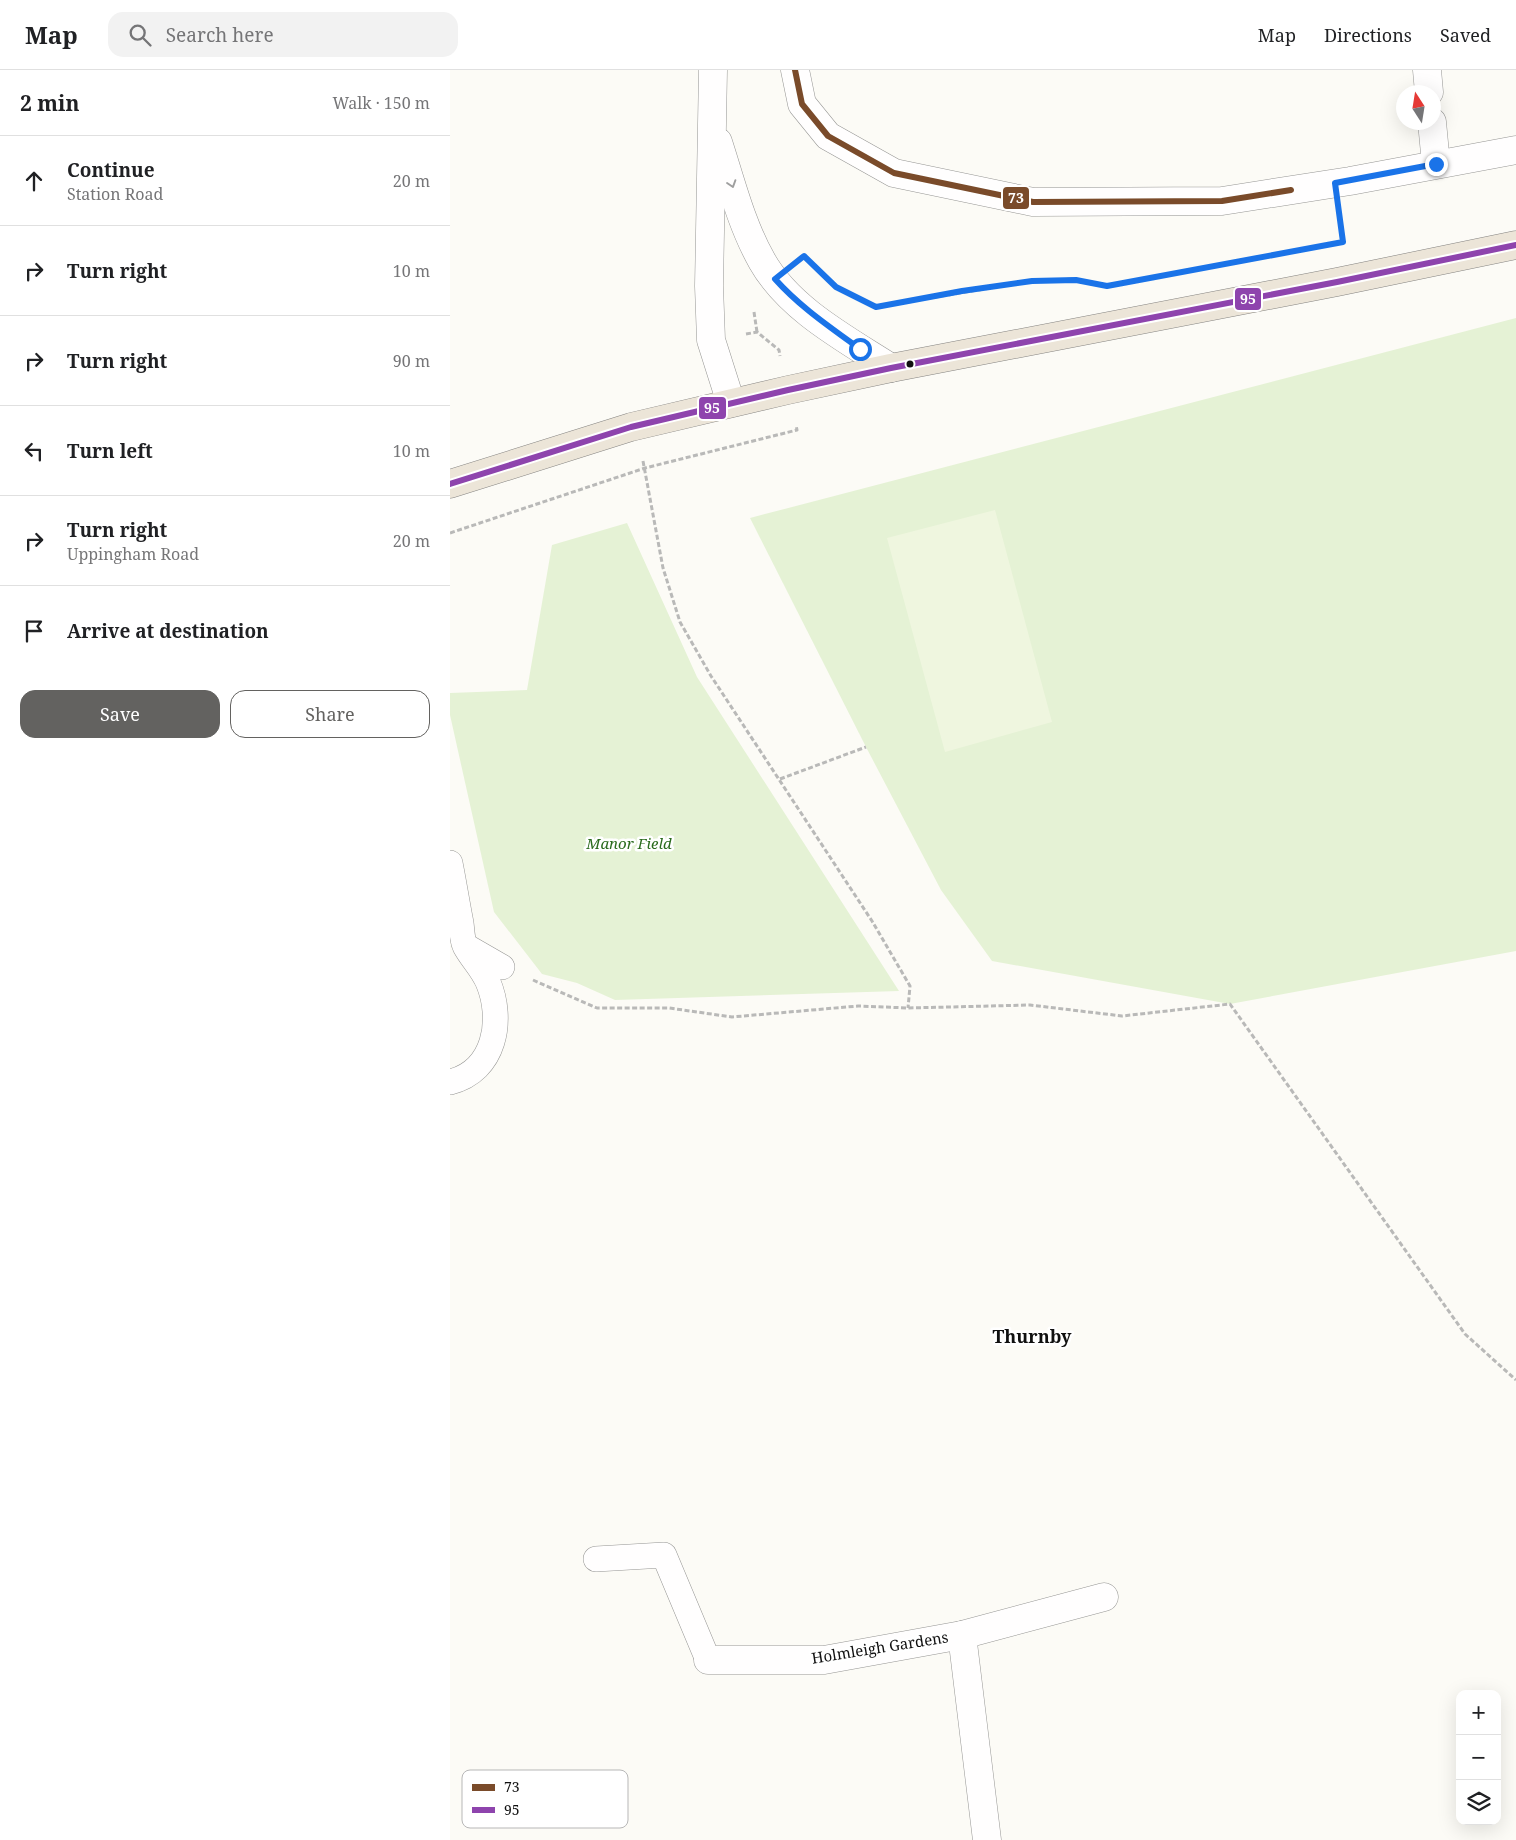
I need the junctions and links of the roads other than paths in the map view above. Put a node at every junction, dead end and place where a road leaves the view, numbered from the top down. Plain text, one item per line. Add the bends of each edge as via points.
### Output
1 (713, 70) edge
2 (795, 70) edge
3 (1427, 70) edge
4 (1428, 85) edge
5 (712, 122) junction
6 (1433, 130) edge
7 (1516, 150) edge
8 (1436, 164) junction
9 (1516, 245) edge
10 (891, 368) junction
11 (731, 403) junction
12 (450, 484) edge
13 (450, 862) edge
14 (465, 945) junction
15 (502, 967) road end
16 (450, 1082) edge
17 (596, 1559) dead end
18 (1104, 1597) dead end
19 (962, 1635) junction
20 (708, 1660) joint
21 (986, 1840) edge

1 - 5 street
2 - 8 street via 802,104 828,136 894,173 1033,202 1222,201
3 - 4 street
5 -> 10 street via 748,233 762,262 792,298
5 - 11 street via 711,340
6 - 8 street
7 - 8 street
9 - 10 highway
10 - 11 highway
11 - 12 highway via 631,427
13 - 14 lane
14 - 15 lane
14 - 16 lane via 489,984 496,1028 483,1062 470,1074
17 - 20 lane via 664,1555
18 - 19 street, Holmleigh Gardens
19 - 20 street, Holmleigh Gardens via 824,1660
19 - 21 street, Holmleigh Gardens

